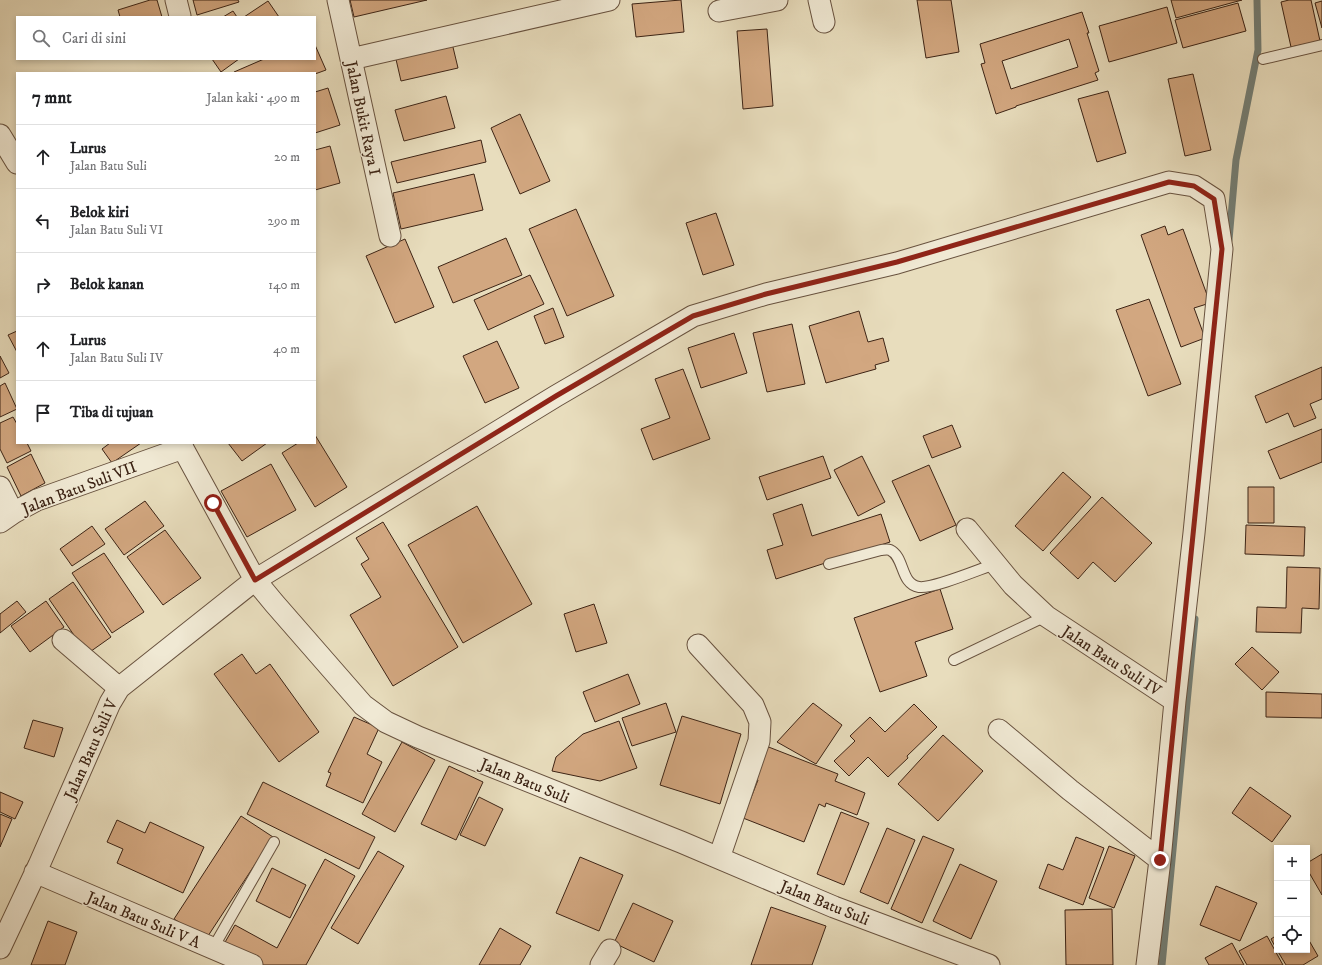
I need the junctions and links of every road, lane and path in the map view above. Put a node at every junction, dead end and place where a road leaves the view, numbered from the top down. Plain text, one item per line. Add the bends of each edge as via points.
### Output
1 (338, 0) edge
2 (609, 0) edge
3 (777, 0) edge
4 (820, 0) edge
5 (719, 11) dead end
6 (824, 22) dead end
7 (1322, 45) edge
8 (351, 59) junction
9 (1263, 59) dead end
10 (0, 135) edge
11 (16, 161) edge
12 (390, 236) dead end
13 (181, 445) edge
14 (0, 487) edge
15 (7, 517) edge
16 (966, 529) dead end
17 (829, 564) dead end
18 (995, 564) junction
19 (255, 580) junction
20 (1046, 616) junction
21 (63, 640) dead end
22 (698, 645) dead end
23 (954, 660) dead end
24 (119, 688) junction
25 (1175, 701) junction
26 (999, 730) dead end
27 (274, 842) dead end
28 (719, 858) junction
29 (1160, 860) junction
30 (35, 872) junction
31 (0, 948) edge
32 (213, 948) junction
33 (245, 964) edge
34 (989, 965) edge
35 (1147, 965) edge

1 - 8 street, Jalan Bukit Raya I
2 - 8 street
3 - 5 street
4 - 6 street
7 - 9 lane
8 - 12 street, Jalan Bukit Raya I
10 - 11 street
13 - 15 street, Jalan Batu Suli VII via 37,500
13 - 19 street, Jalan Batu Suli
14 - 15 street
16 - 18 street, Jalan Batu Suli IV
17 - 18 lane via 880,550 889,550 897,556 908,581 918,587 932,585
18 - 20 street, Jalan Batu Suli IV
19 - 24 street, Jalan Batu Suli V
19 - 25 street, Jalan Batu Suli V via 556,396 693,316 766,294 897,262 1169,182 1194,186 1214,199 1222,249
19 - 28 street, Jalan Batu Suli via 363,706 386,722
20 - 23 lane
20 - 25 street, Jalan Batu Suli IV
21 - 24 street
22 - 28 street via 753,706 760,722 759,742
24 - 30 street, Jalan Batu Suli V
25 - 29 street, Jalan Batu Suli IV
26 - 29 street via 1070,790
27 - 32 lane
28 - 34 street, Jalan Batu Suli via 834,907
29 - 35 street, Jalan Batu Suli IV
30 - 31 street, Jalan Batu Suli V
30 - 32 street, Jalan Batu Suli V A
32 - 33 street, Jalan Batu Suli V A

